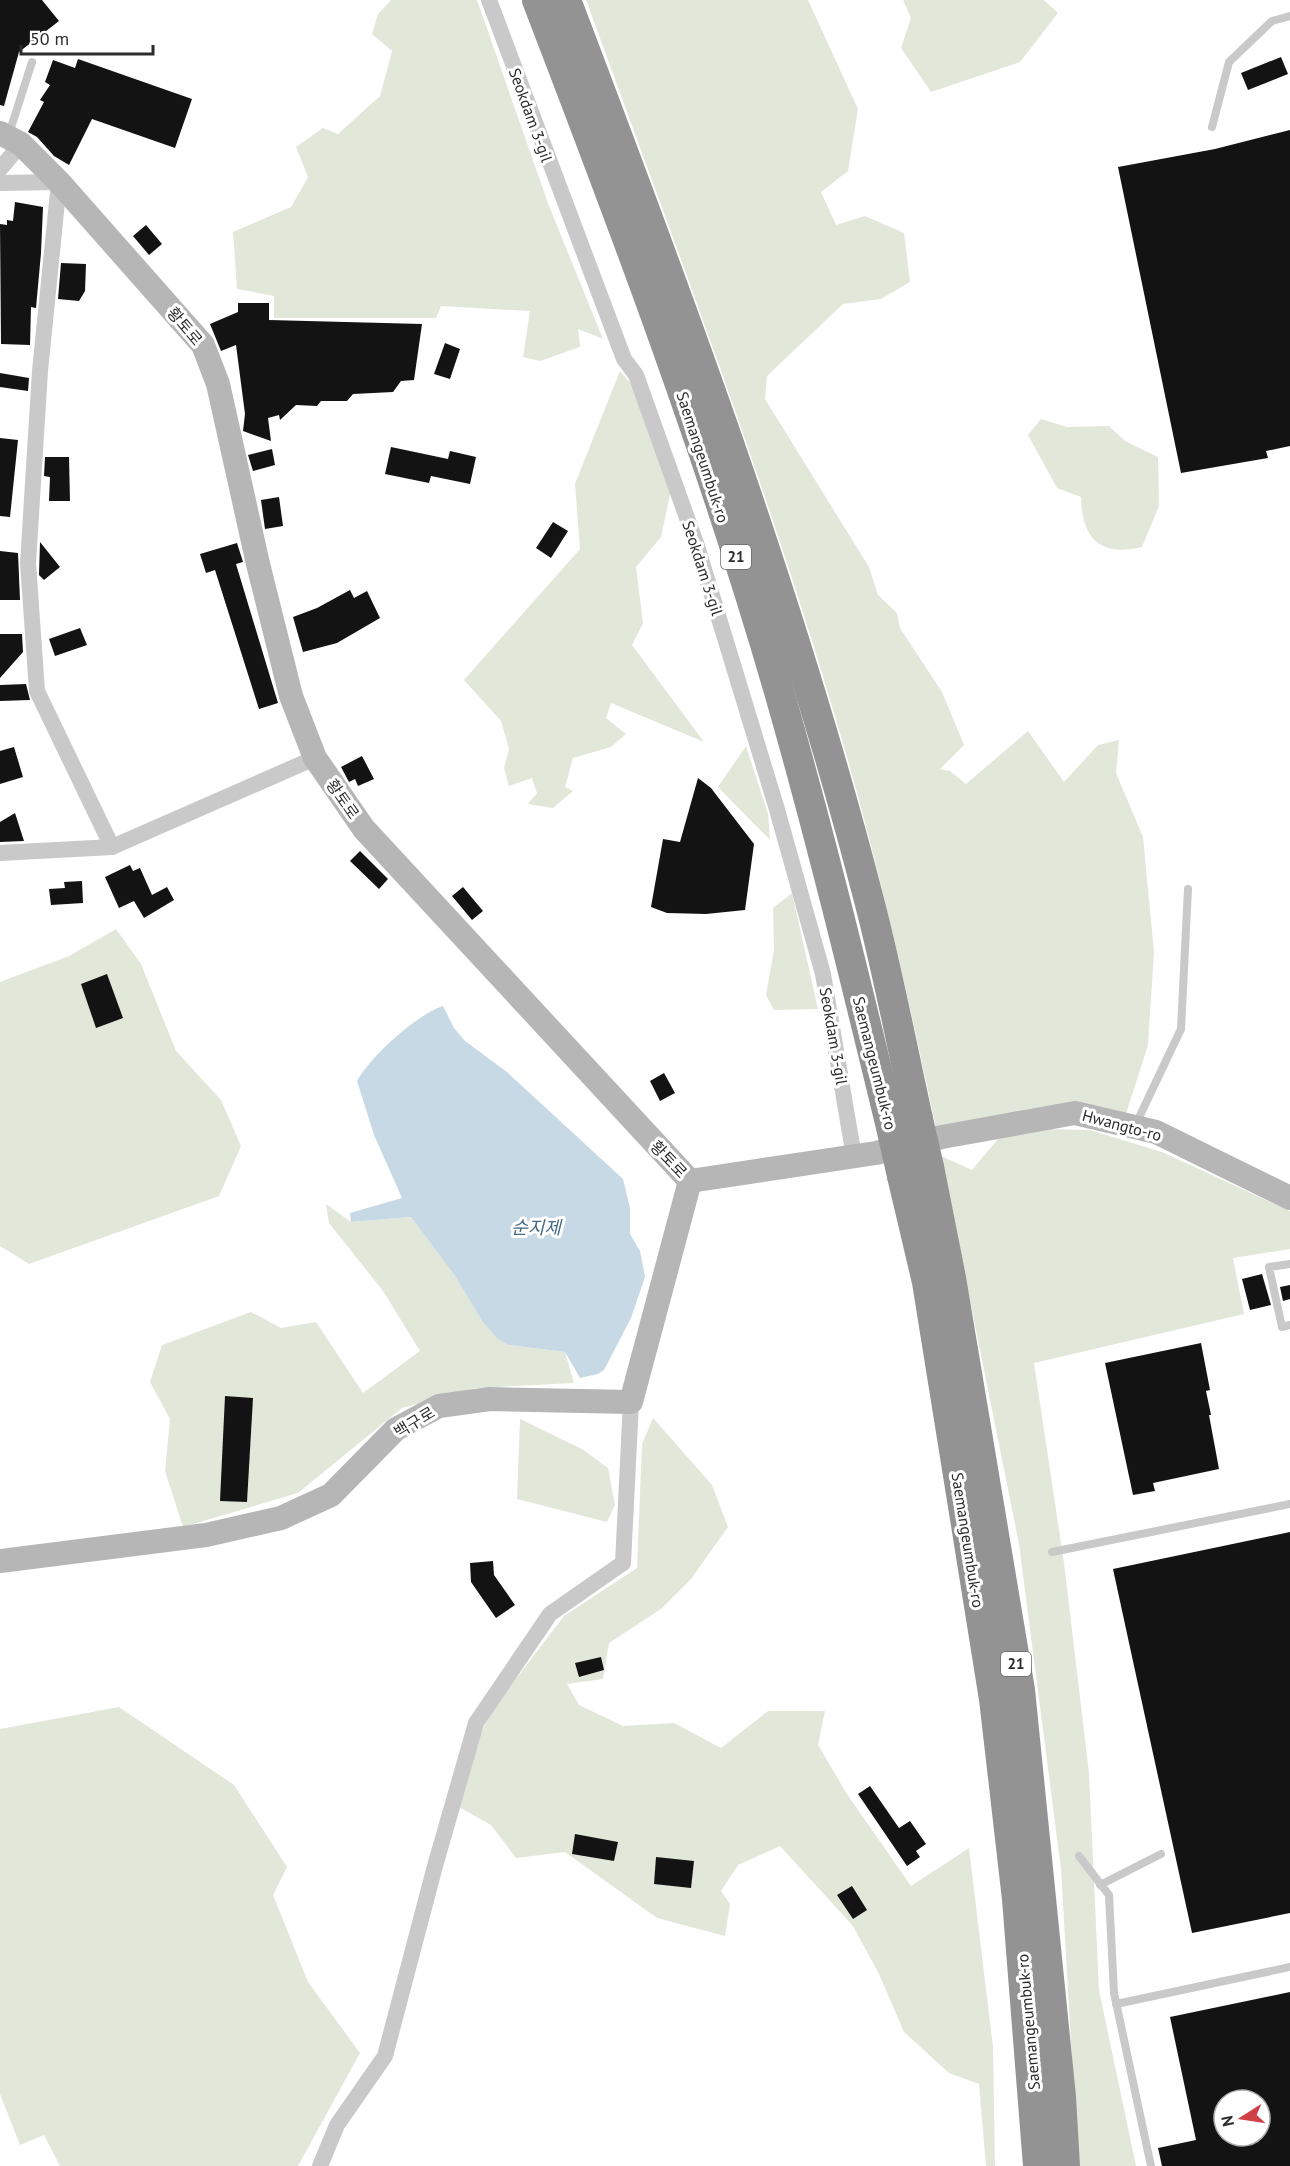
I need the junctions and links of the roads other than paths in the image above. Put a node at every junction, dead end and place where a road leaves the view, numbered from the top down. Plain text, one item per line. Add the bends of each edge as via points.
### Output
1 (489, 0) edge
2 (537, 0) edge
3 (566, 0) edge
4 (1290, 16) edge
5 (32, 62) dead end
6 (1212, 126) dead end
7 (10, 138) edge
8 (0, 169) edge
9 (59, 182) junction
10 (0, 183) edge
11 (315, 758) junction
12 (112, 847) junction
13 (0, 853) edge
14 (1188, 889) dead end
15 (904, 1123) junction
16 (1135, 1127) junction
17 (854, 1157) junction
18 (915, 1171) junction
19 (690, 1181) junction
20 (1290, 1198) edge
21 (1290, 1264) edge
22 (1290, 1325) edge
23 (631, 1402) junction
24 (1290, 1504) edge
25 (1052, 1552) dead end
26 (0, 1561) edge
27 (1161, 1854) dead end
28 (1078, 1856) dead end
29 (1100, 1885) junction
30 (1290, 1967) edge
31 (1116, 2004) junction
32 (320, 2166) edge
33 (1038, 2166) edge
34 (1065, 2166) edge
35 (1151, 2166) edge

1 - 17 street, Seokdam 3-gil via 624,359 636,375 697,546 823,974
2 - 15 highway, Saemangeumbuk-ro / 21 via 705,457 776,682 839,913
3 - 15 highway, Saemangeumbuk-ro / 21 via 645,208 809,690 869,901
4 - 6 lane via 1272,21 1229,62
5 - 7 lane
7 - 8 street
7 - 9 main road, 황토로
9 - 10 street
9 - 11 main road, 황토로 via 203,345 218,384 291,696
9 - 12 street via 40,371 28,563 37,691
11 - 12 street
11 - 19 main road, 황토로 via 364,829
12 - 13 street
14 - 16 lane via 1181,1029
15 - 18 highway, Saemangeumbuk-ro / 21, bridge
16 - 17 main road, Hwangto-ro via 1075,1113
16 - 20 main road, Hwangto-ro via 1156,1132
17 - 19 main road, 황토로
18 - 33 highway, Saemangeumbuk-ro / 21 via 927,1282 994,1699 1017,1899
18 - 34 highway, Saemangeumbuk-ro / 21 via 951,1278 1020,1690
19 - 23 main road
21 - 22 lane via 1269,1268 1282,1327
23 - 26 main road, 백구로 via 490,1399 439,1406 396,1429 331,1495 281,1518 206,1535
23 - 32 street via 623,1563 550,1614 476,1723 385,2056 337,2125
24 - 25 lane
27 - 29 lane
28 - 29 lane
29 - 31 lane via 1108,1895
30 - 31 lane
31 - 35 lane

